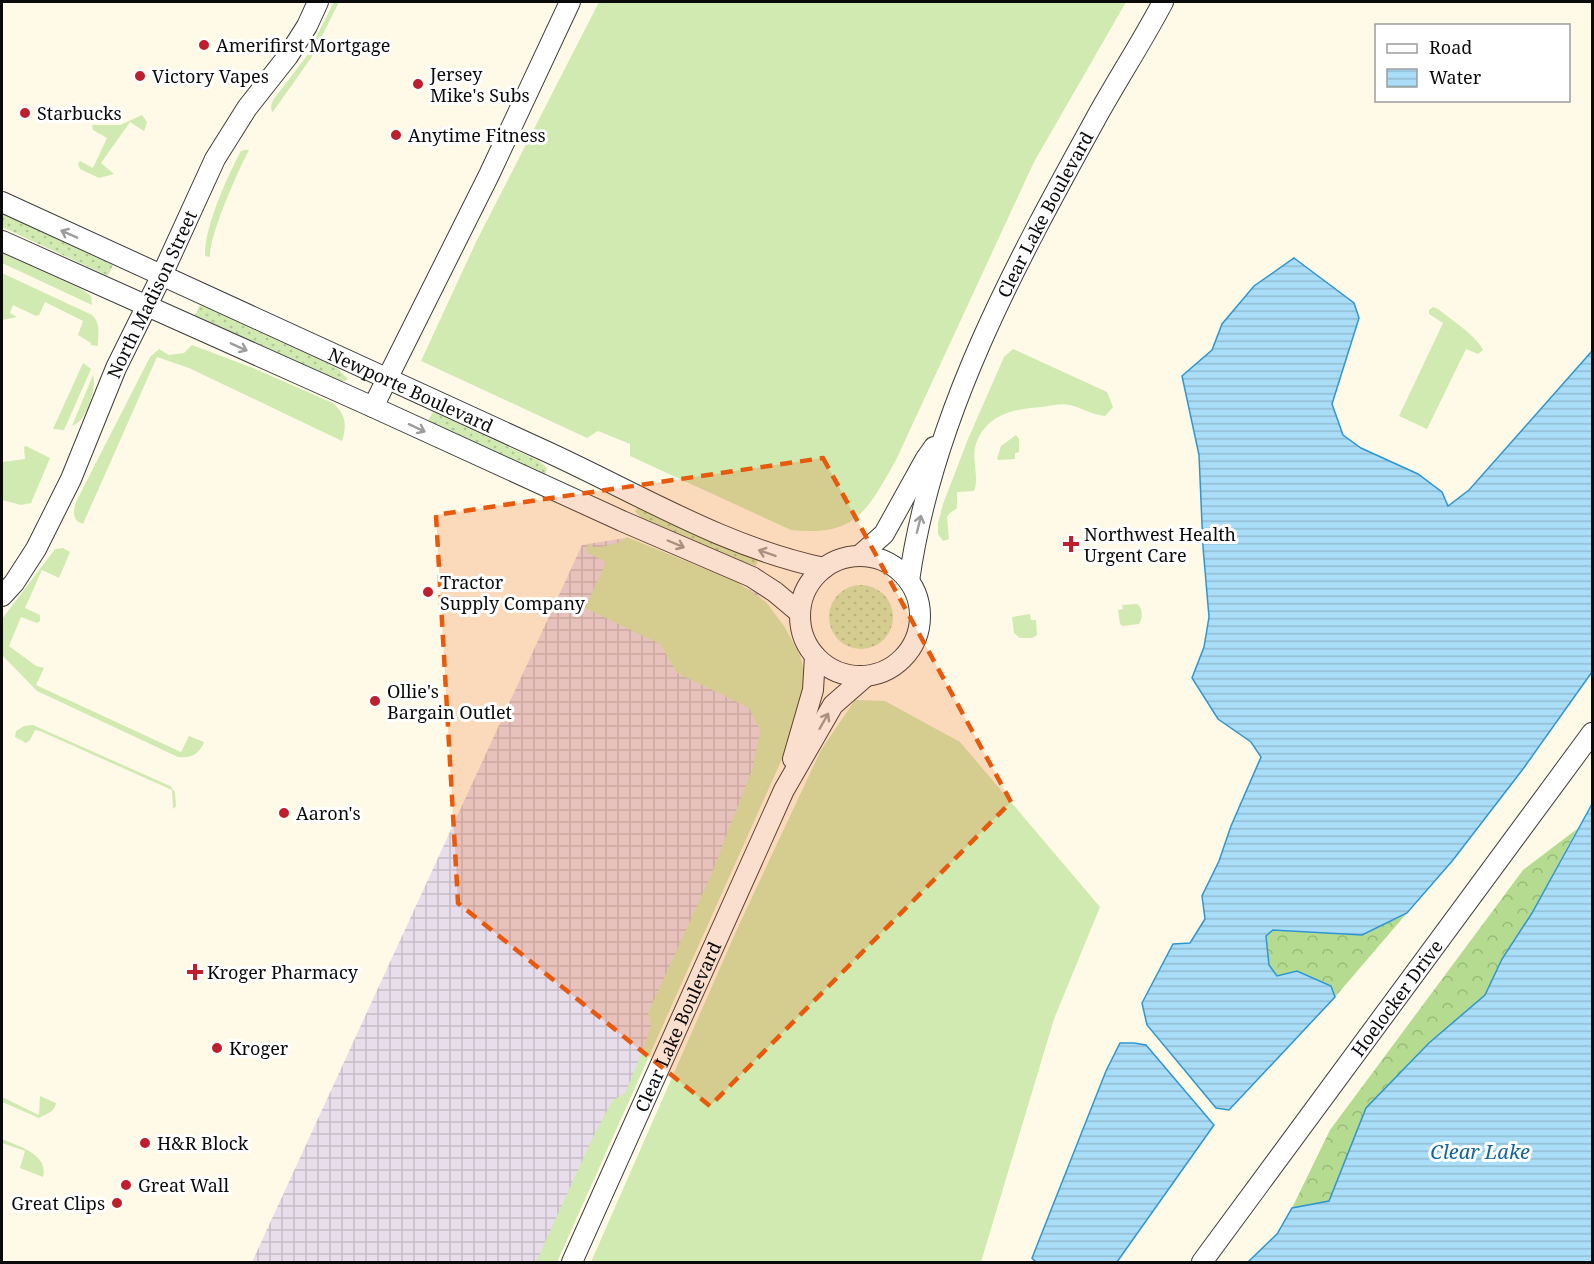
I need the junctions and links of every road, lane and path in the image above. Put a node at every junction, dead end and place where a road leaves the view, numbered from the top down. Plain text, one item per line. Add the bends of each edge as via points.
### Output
1 (318, 2) edge
2 (570, 2) edge
3 (1163, 2) edge
4 (2, 202) edge
5 (2, 241) edge
6 (161, 277) junction
7 (147, 306) junction
8 (387, 378) junction
9 (373, 407) junction
10 (943, 435) junction
11 (598, 477) junction
12 (586, 505) junction
13 (859, 556) junction
14 (824, 568) junction
15 (909, 581) junction
16 (2, 596) edge
17 (800, 613) junction
18 (815, 656) junction
19 (865, 677) junction
20 (1593, 733) edge
21 (784, 790) junction
22 (572, 1263) edge
23 (1202, 1263) edge

1 - 6 street, North Madison Street via 288,56 247,108 215,159
2 - 8 street
3 - 10 street, Clear Lake Boulevard via 1019,262
6 -> 4 street, Newporte Boulevard
5 - 7 street, Newporte Boulevard
6 - 7 street, North Madison Street
6 - 8 street, Newporte Boulevard
7 -> 9 street, Newporte Boulevard
7 - 16 street, North Madison Street via 116,369 71,479 36,549
8 - 9 street
8 - 11 street, Newporte Boulevard
9 -> 12 street, Newporte Boulevard
10 - 13 street, Clear Lake Boulevard via 884,534
15 -> 10 street, Clear Lake Boulevard via 915,540
11 - 12 street
14 -> 11 street, Newporte Boulevard via 765,554
12 -> 17 street, Newporte Boulevard via 752,577
13 - 14 street via 840,559
13 - 15 street via 887,562
14 - 17 street via 807,588
15 - 19 street via 920,612 914,644 893,667
17 - 18 street via 806,643
18 - 19 street via 829,668
18 - 21 street, Clear Lake Boulevard via 813,690
21 -> 19 street, Clear Lake Boulevard via 833,705
20 - 23 street, Hoelocker Drive
21 - 22 street, Clear Lake Boulevard

